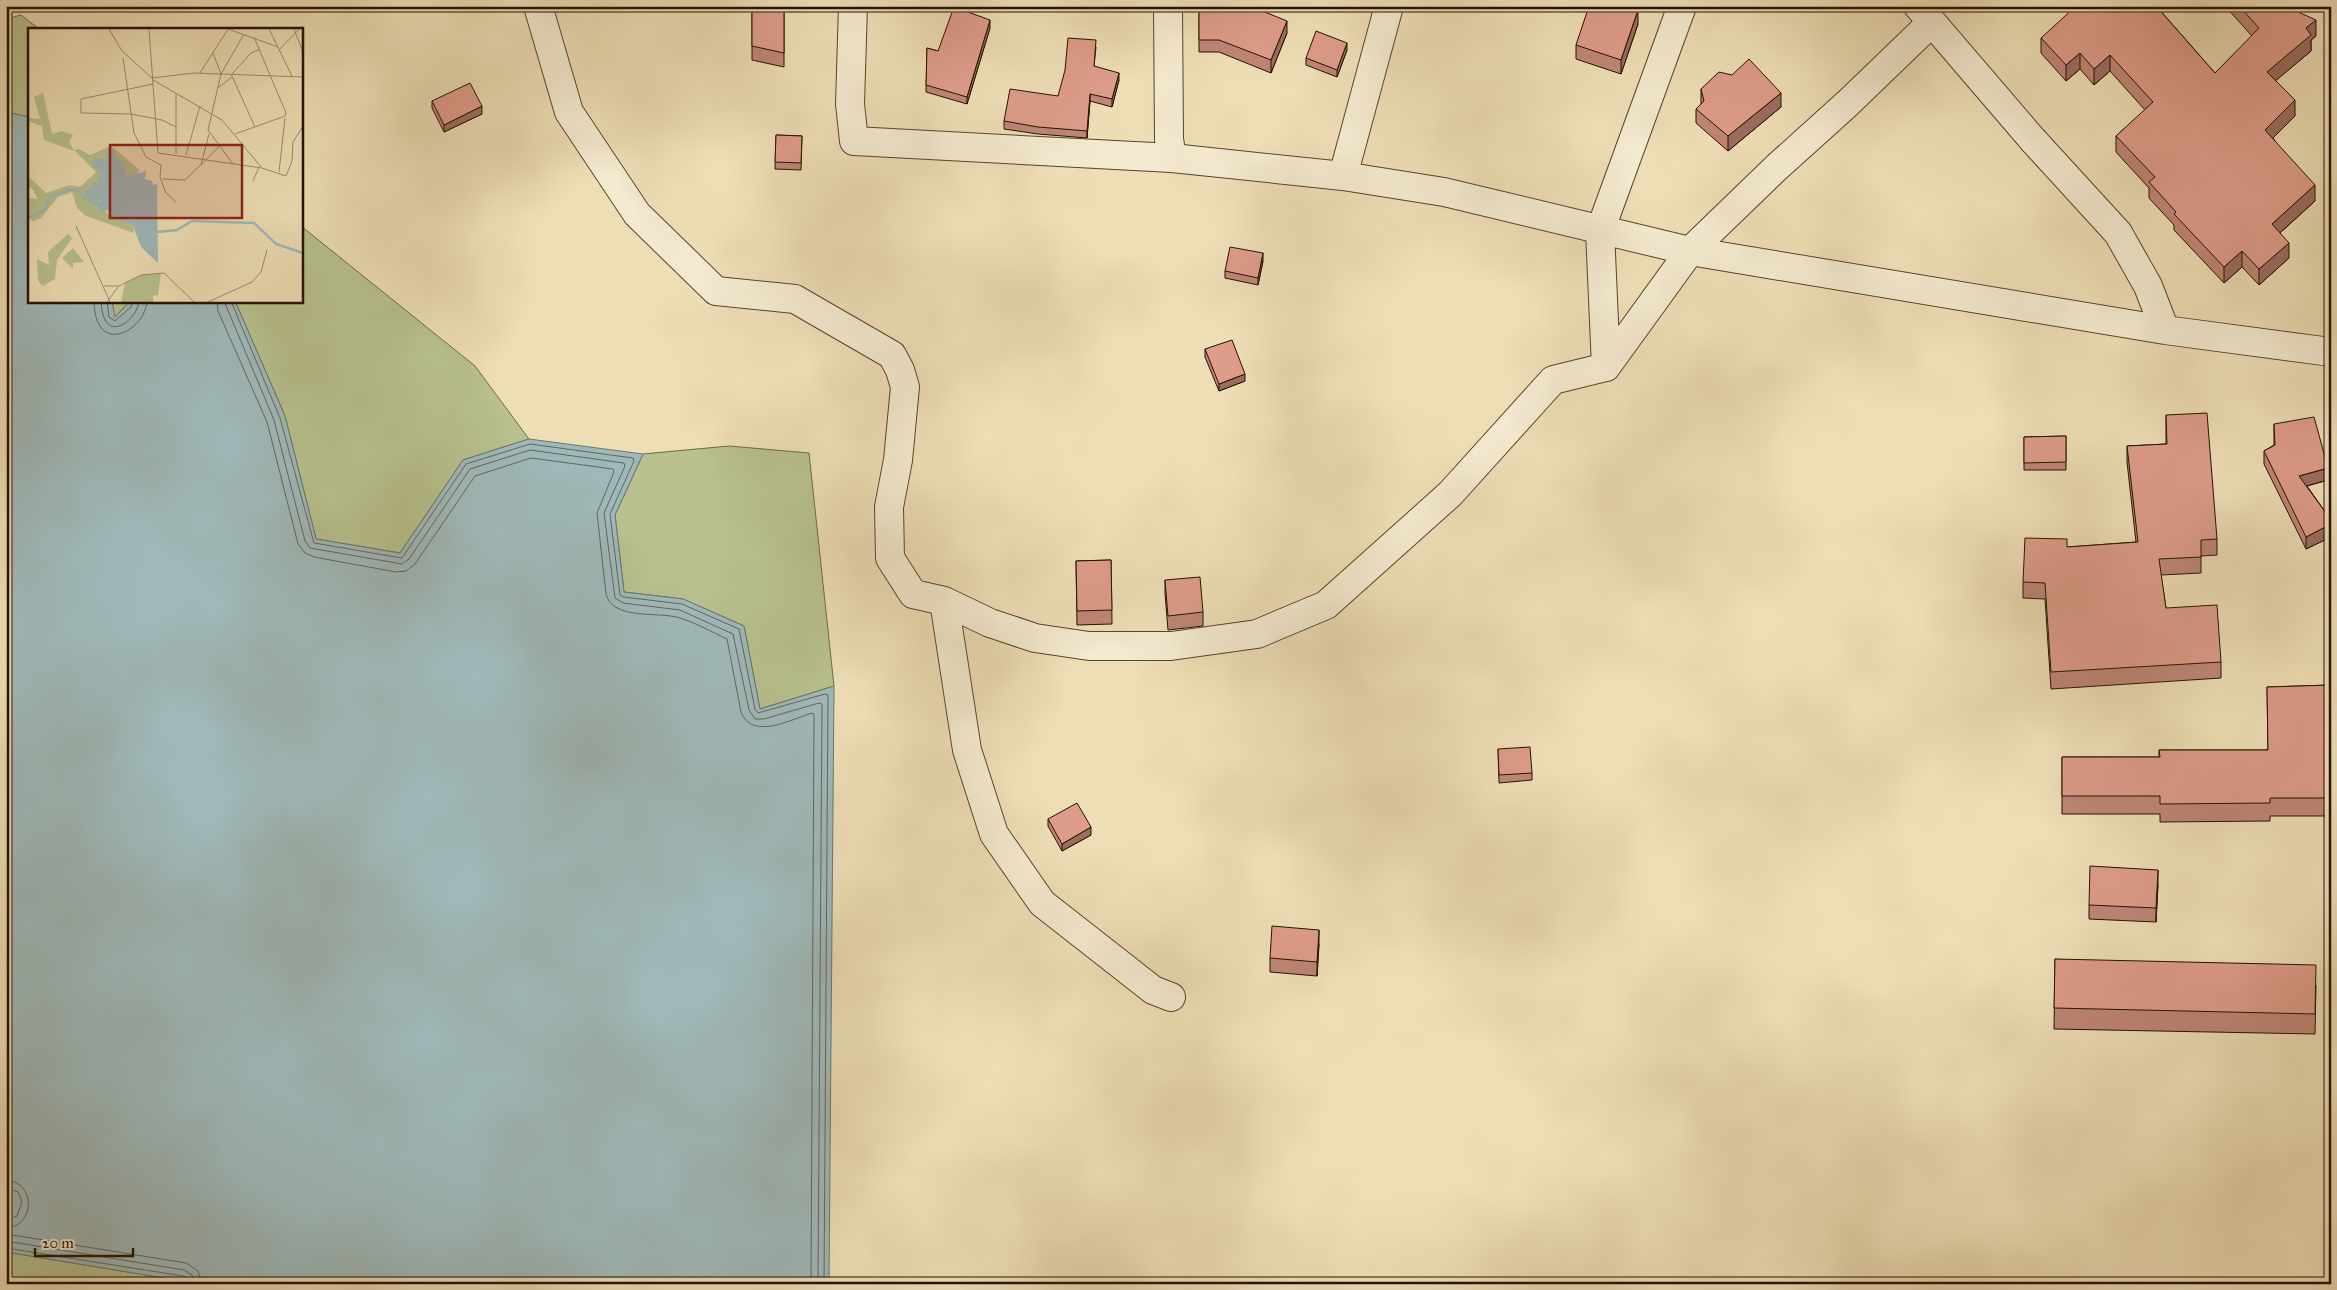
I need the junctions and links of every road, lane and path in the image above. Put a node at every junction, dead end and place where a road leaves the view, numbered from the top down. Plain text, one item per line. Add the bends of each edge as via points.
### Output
1 (538, 6) edge
2 (852, 6) edge
3 (1168, 6) edge
4 (1390, 6) edge
5 (1682, 6) edge
6 (1925, 15) edge
7 (1172, 158) junction
8 (1343, 176) junction
9 (1600, 231) junction
10 (1690, 251) junction
11 (2165, 330) junction
12 (2331, 352) edge
13 (1606, 367) junction
14 (944, 601) junction
15 (1171, 997) dead end

1 - 14 street via 569,112 637,214 716,291 795,299 892,355 904,387 898,460 889,506 890,558 914,594
2 - 7 street via 850,104 854,142
3 - 7 street
4 - 8 street
5 - 9 street
6 - 10 street via 1848,103
6 - 11 street via 2118,233 2148,286
7 - 8 street
8 - 9 street via 1444,192
9 - 10 street
9 - 13 street
10 - 11 street
10 - 13 street
11 - 12 street
13 - 14 street via 1553,380 1450,494 1326,605 1257,634 1171,646 1089,646 1036,638 990,623
14 - 15 street via 967,750 994,834 1042,903 1153,990

